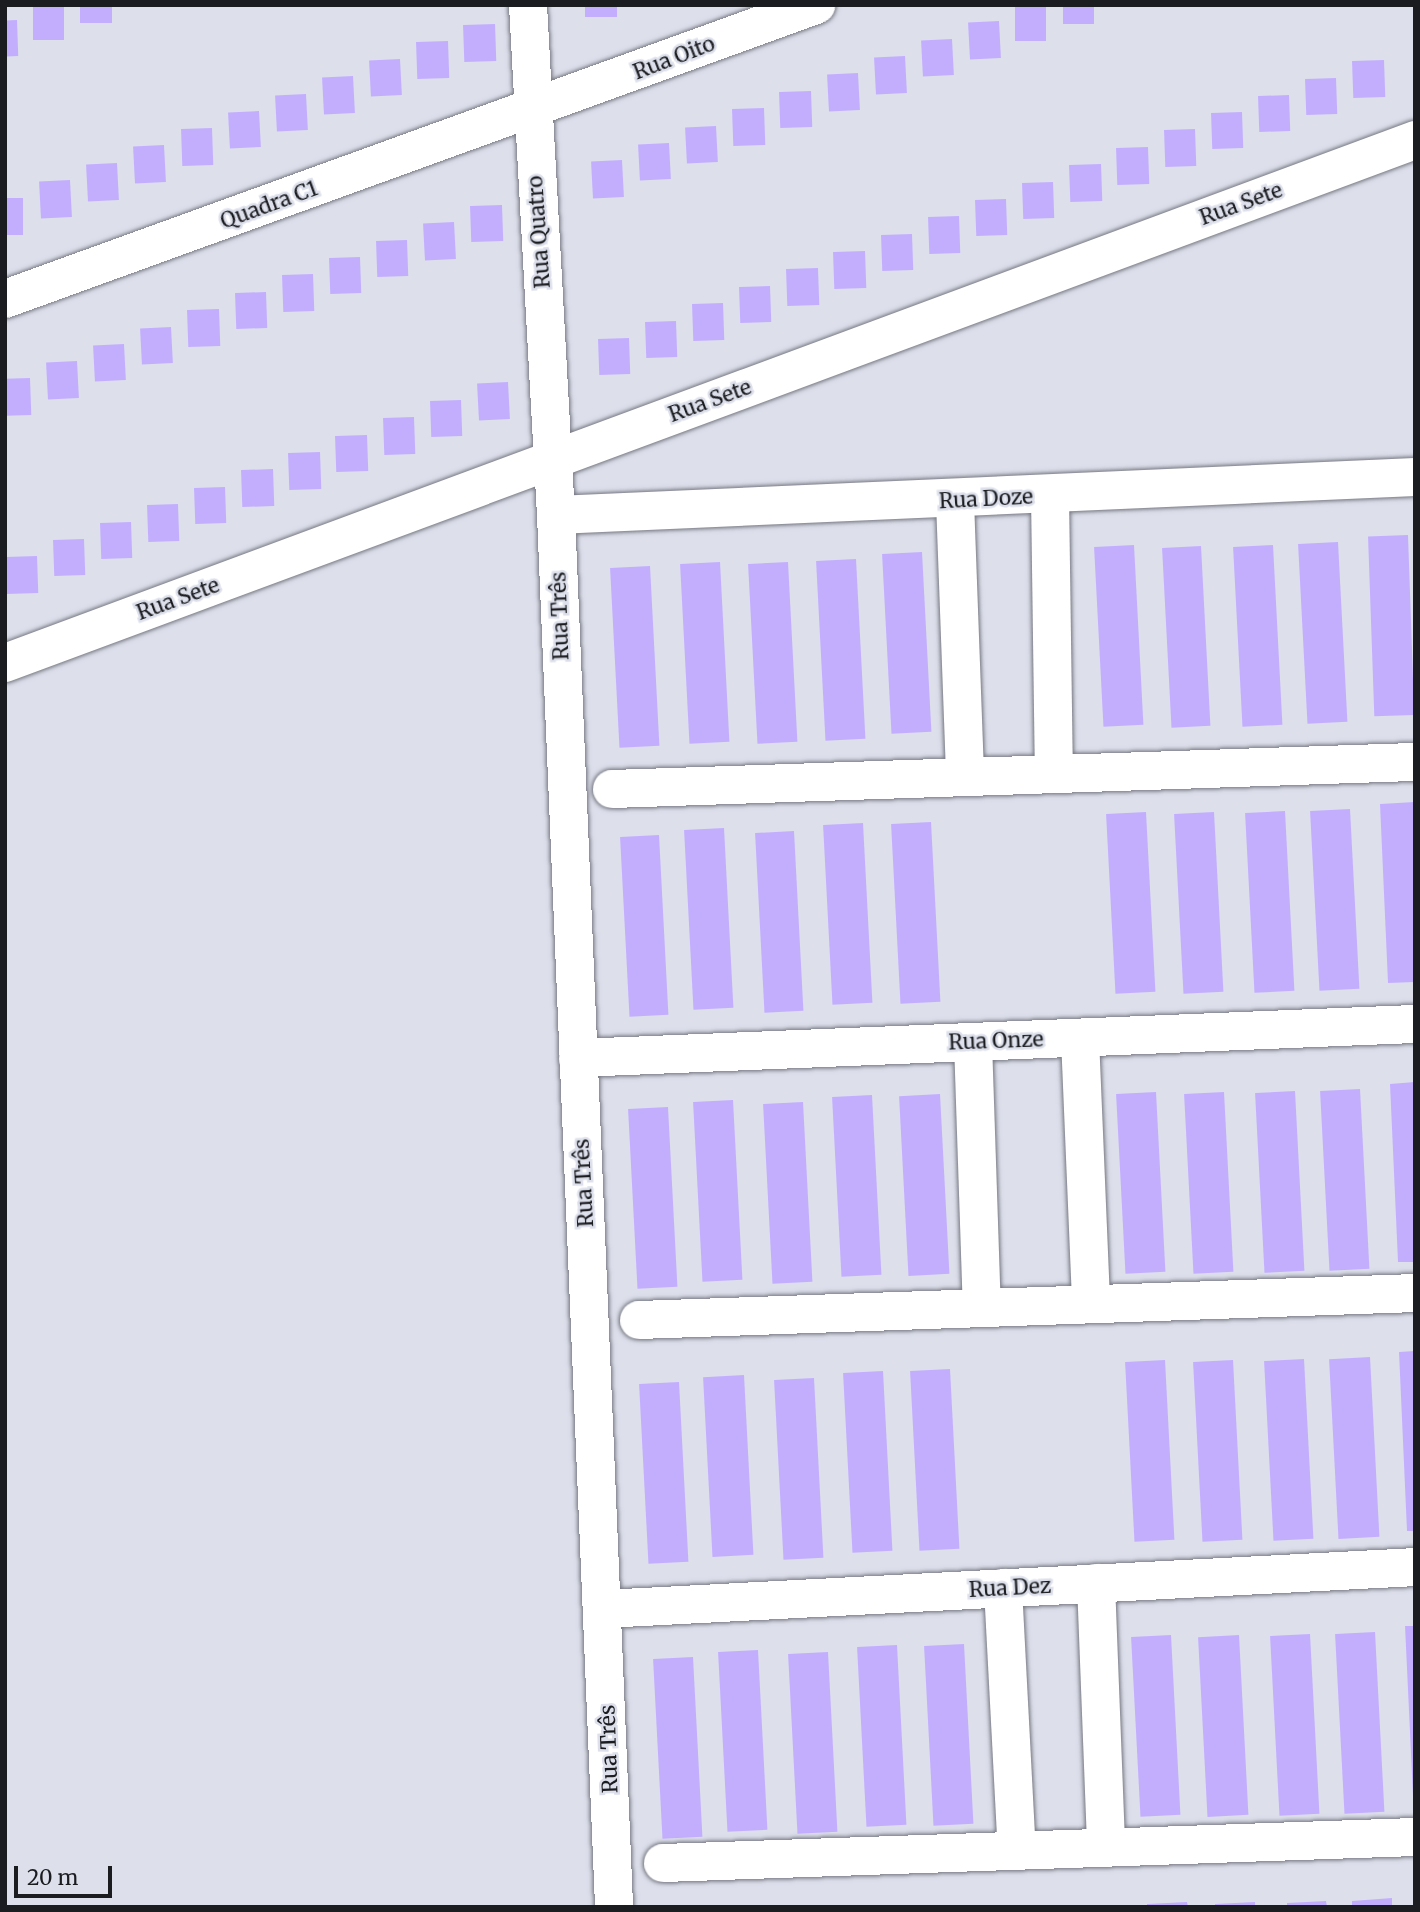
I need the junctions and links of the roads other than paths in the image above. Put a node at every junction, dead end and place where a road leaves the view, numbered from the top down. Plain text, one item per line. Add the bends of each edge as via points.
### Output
1 (528, 5) edge
2 (816, 5) edge
3 (532, 112) junction
4 (1415, 140) edge
5 (5, 299) edge
6 (553, 459) junction
7 (1415, 477) edge
8 (1049, 495) junction
9 (955, 501) junction
10 (556, 515) junction
11 (5, 663) edge
12 (1415, 762) edge
13 (1054, 774) junction
14 (965, 777) junction
15 (612, 789) dead end
16 (1415, 1024) edge
17 (1080, 1038) junction
18 (972, 1042) junction
19 (578, 1058) junction
20 (1415, 1293) edge
21 (1091, 1304) junction
22 (982, 1308) junction
23 (639, 1320) dead end
24 (1415, 1567) edge
25 (1096, 1583) junction
26 (1003, 1588) junction
27 (604, 1609) junction
28 (1415, 1837) edge
29 (1106, 1847) junction
30 (1017, 1850) junction
31 (663, 1863) dead end
32 (614, 1907) edge

1 - 3 street, Rua Quatro
2 - 3 street, Rua Oito
3 - 5 street, Quadra C1
3 - 6 street, Rua Quatro
4 - 6 street, Rua Sete
6 - 10 street, Rua Três
6 - 11 street, Rua Sete
7 - 8 street, Rua Doze
8 - 9 street, Rua Doze
8 - 13 street
9 - 10 street, Rua Doze
9 - 14 street
10 - 19 street, Rua Três
12 - 13 street
13 - 14 street
14 - 15 street
16 - 17 street, Rua Onze
17 - 18 street, Rua Onze
17 - 21 street
18 - 19 street, Rua Onze
18 - 22 street
19 - 27 street, Rua Três
20 - 21 street
21 - 22 street
22 - 23 street
24 - 25 street, Rua Dez
25 - 26 street, Rua Dez
25 - 29 street
26 - 27 street, Rua Dez
26 - 30 street
27 - 32 street, Rua Três
28 - 29 street
29 - 30 street
30 - 31 street

